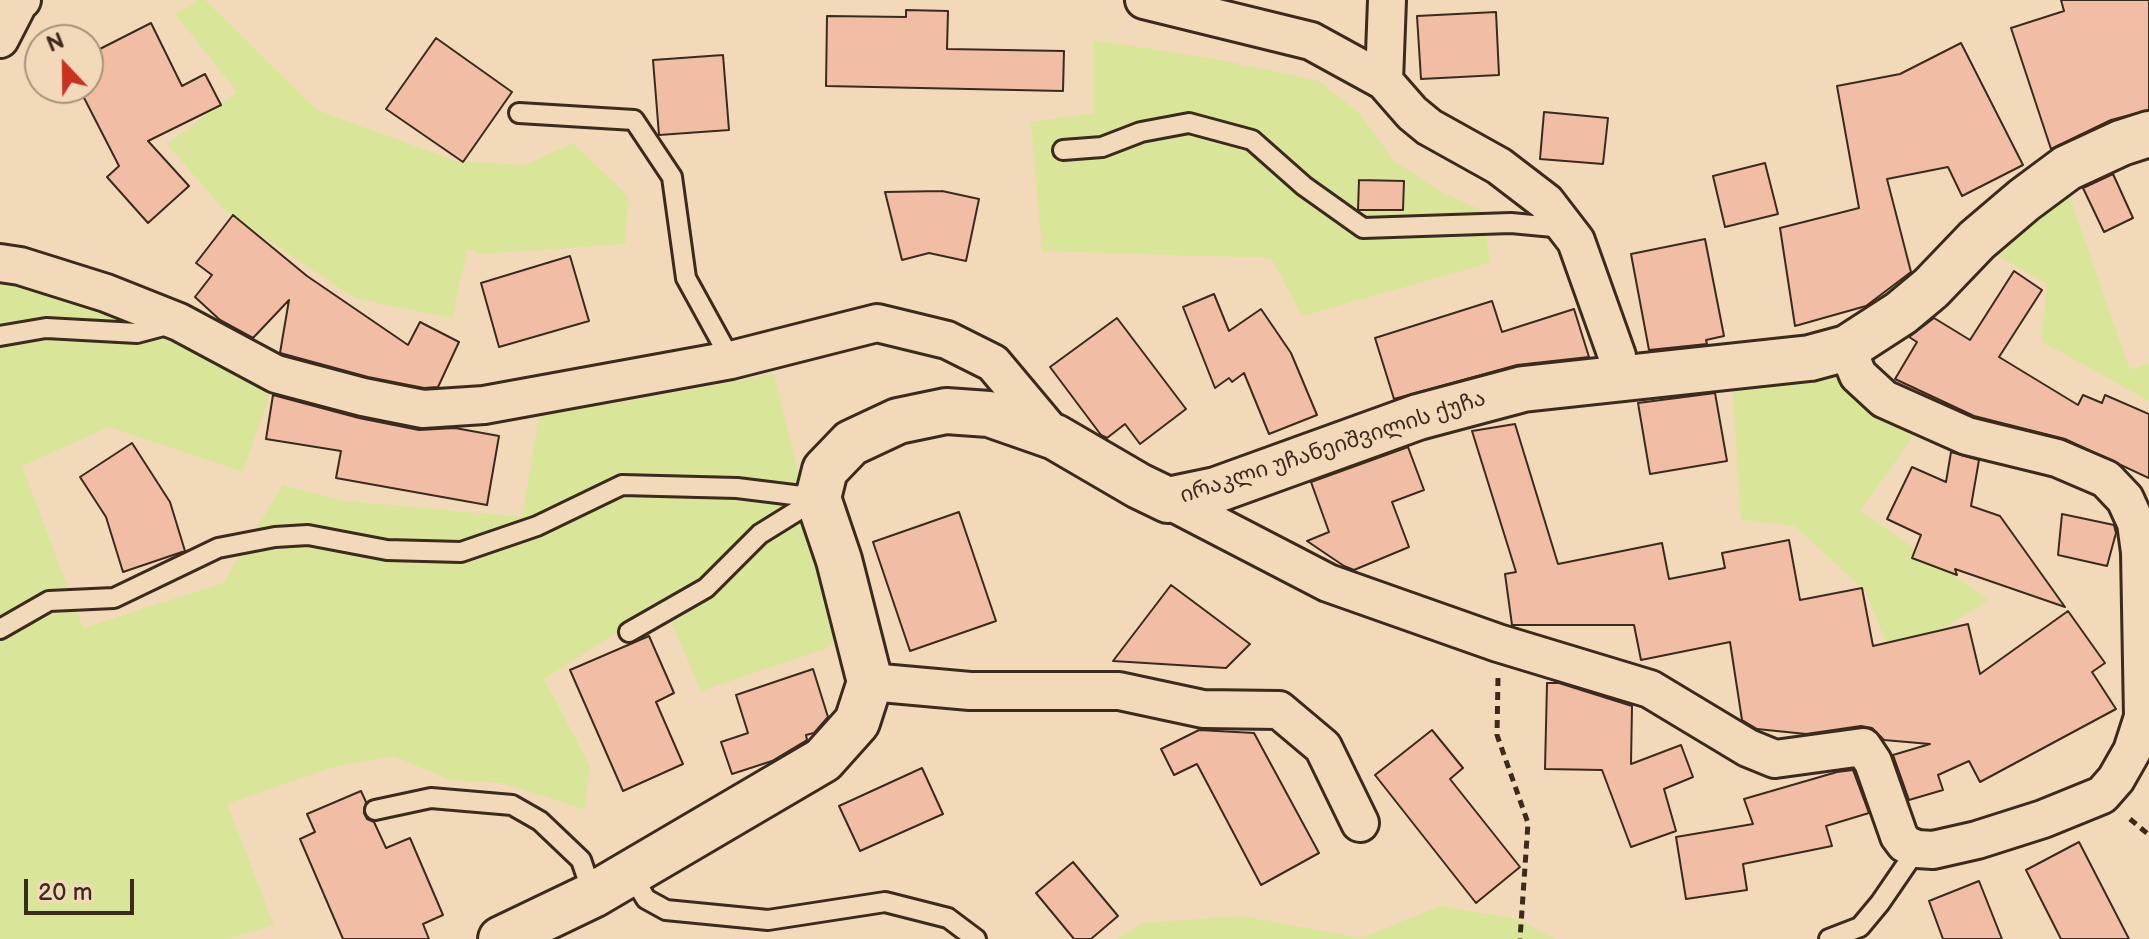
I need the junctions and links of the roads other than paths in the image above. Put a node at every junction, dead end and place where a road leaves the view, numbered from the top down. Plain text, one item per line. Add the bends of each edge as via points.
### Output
1 (22, 0) edge
2 (1144, 0) edge
3 (1387, 0) edge
4 (0, 39) edge
5 (1384, 81) junction
6 (519, 113) dead end
7 (2149, 134) edge
8 (1063, 150) dead end
9 (1567, 228) junction
10 (0, 263) edge
11 (179, 322) junction
12 (0, 336) edge
13 (1847, 348) junction
14 (731, 360) junction
15 (1617, 378) junction
16 (1055, 437) junction
17 (818, 498) junction
18 (1168, 500) junction
19 (0, 629) edge
20 (629, 632) dead end
21 (870, 682) junction
22 (375, 810) dead end
23 (1360, 823) dead end
24 (1917, 849) junction
25 (630, 872) junction
26 (593, 895) junction
27 (501, 939) edge
28 (976, 939) edge
29 (1829, 939) edge

1 - 4 street
2 - 5 street via 1311,41
3 - 5 street
5 - 9 street via 1429,127 1499,166 1546,202
6 - 14 lane via 634,120 672,177 686,278
7 - 13 street, ირაკლი უჩანეიშვილის ქუჩა via 2067,168 1977,240 1901,313
8 - 9 lane via 1102,147 1141,132 1189,123 1252,140 1363,228 1511,223
9 - 15 street via 1617,356
10 - 11 street via 106,293
11 - 12 lane via 137,333 46,328
11 - 14 street via 276,374 423,409 484,405
13 - 15 street, ირაკლი უჩანეიშვილის ქუჩა via 1810,358
13 - 24 street via 1858,375 1884,399 1967,436 2057,458 2106,479 2125,499 2136,523 2143,717 2116,779 2102,795 2043,819 1933,850
14 - 16 street via 877,323 947,340 993,363
15 - 18 street, ირაკლი უჩანეიშვილის ქუჩა via 1523,389 1418,417 1216,490
16 - 17 street, ირაკლი უჩანეიშვილის ქუჩა via 989,414 946,411 898,421 851,443 825,470
16 - 18 street, ირაკლი უჩანეიშვილის ქუჩა
17 - 19 lane via 737,488 622,485 537,526 461,552 387,550 308,535 275,537 218,548 114,598 49,601
17 - 20 lane via 760,534 706,588
17 - 21 street
18 - 24 street via 1328,583 1650,689 1775,759 1863,747 1899,836
21 - 23 street via 970,691 1119,691 1203,709 1279,710 1323,747
21 - 25 street via 857,722 823,760
22 - 26 lane via 431,798 512,805 540,821 581,860
24 - 29 lane via 1860,927
25 - 26 street
25 - 28 lane via 646,899 666,910 768,920 885,902 948,918
26 - 27 street

